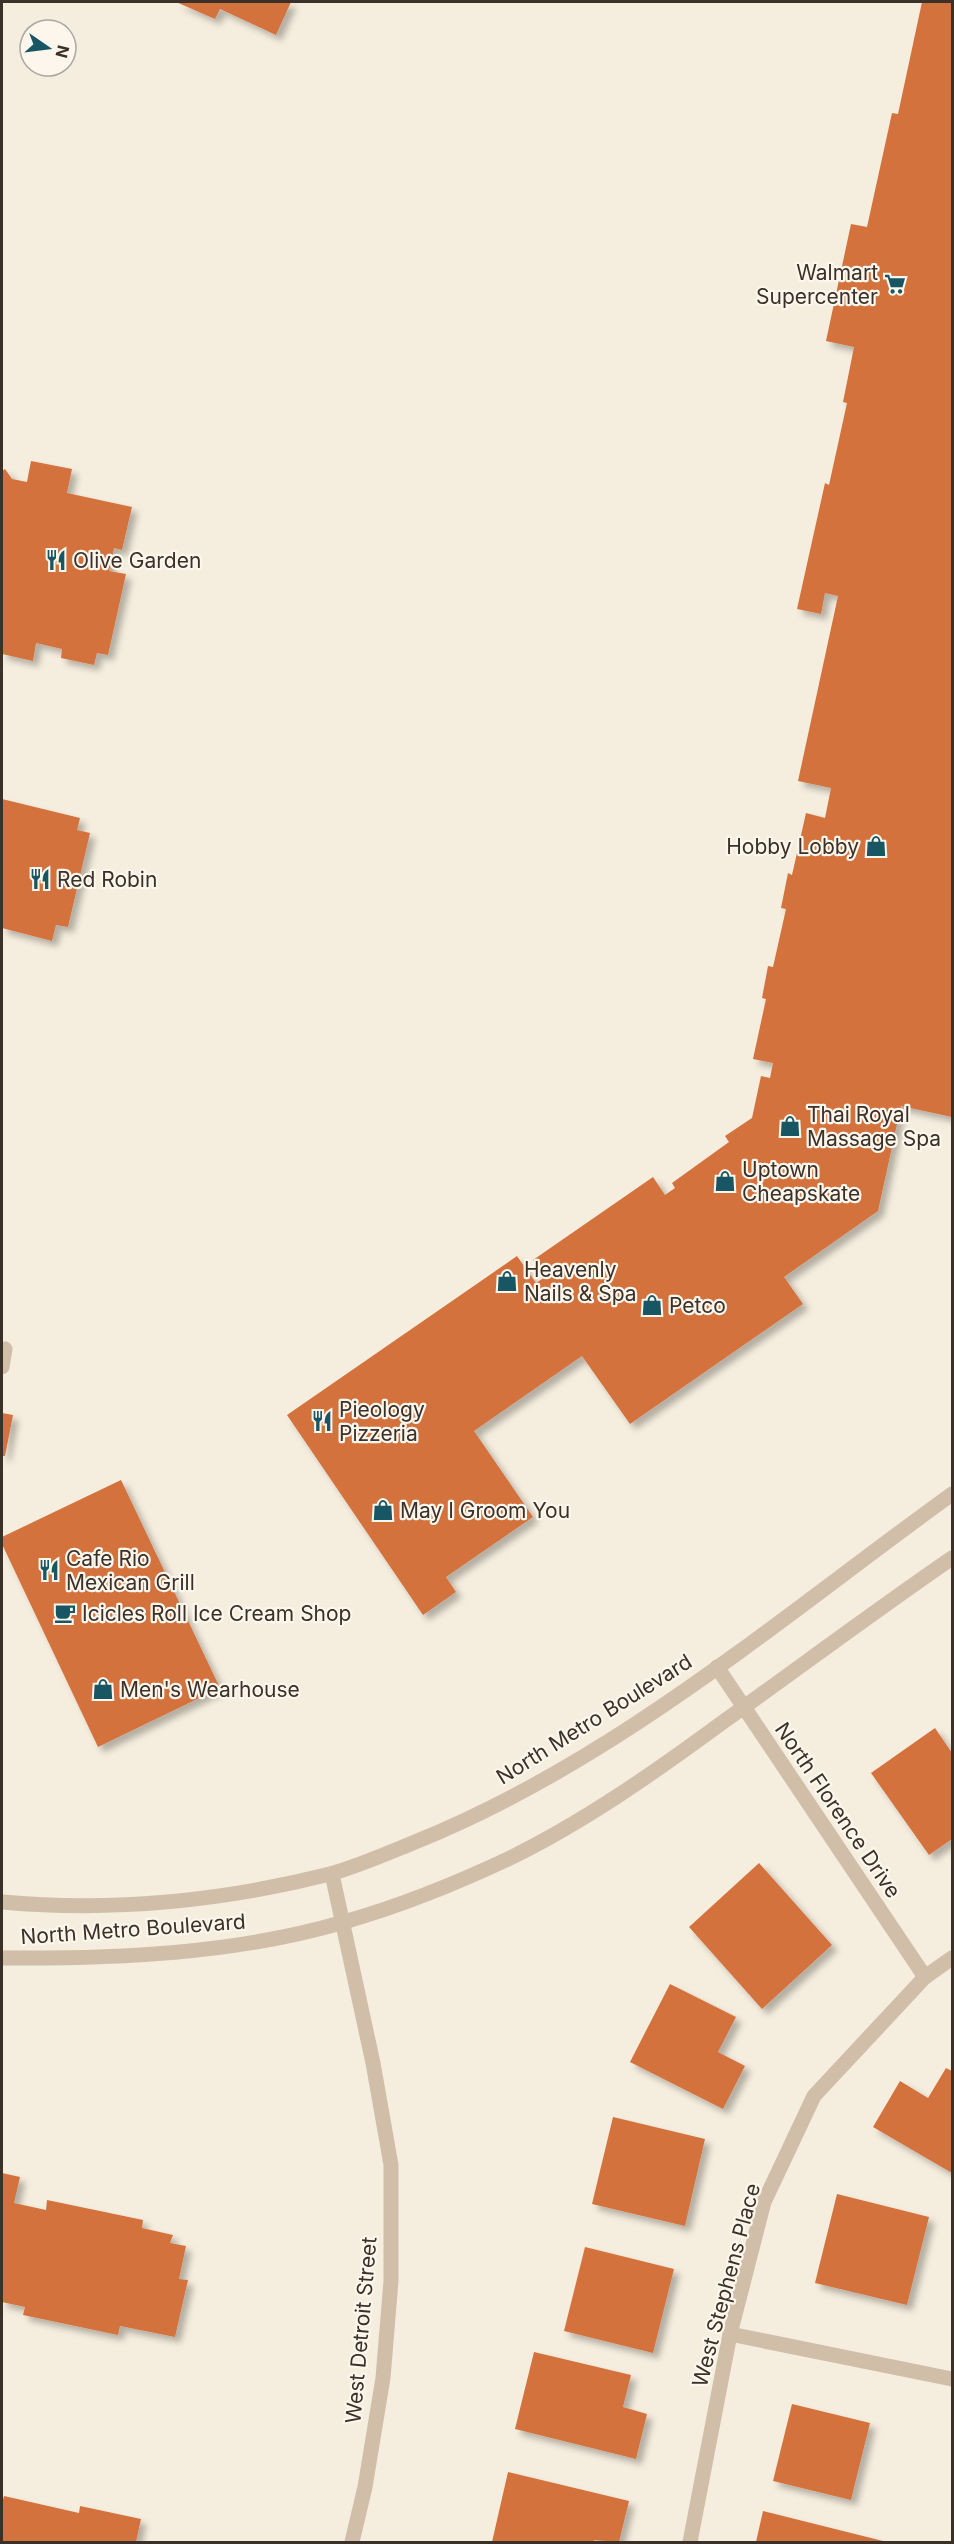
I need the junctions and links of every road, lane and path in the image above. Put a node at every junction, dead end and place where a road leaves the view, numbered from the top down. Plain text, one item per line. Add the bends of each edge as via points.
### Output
1 (5, 1349) dead end
2 (2, 1367) edge
3 (952, 1494) edge
4 (952, 1558) edge
5 (717, 1667) junction
6 (744, 1707) junction
7 (332, 1874) junction
8 (2, 1902) edge
9 (344, 1922) junction
10 (2, 1958) edge
11 (952, 1958) edge
12 (925, 1977) junction
13 (730, 2334) junction
14 (952, 2379) edge
15 (352, 2542) edge
16 (690, 2542) edge

1 - 2 street
3 - 5 street, North Metro Boulevard
4 - 6 street, North Metro Boulevard
5 - 6 street, North Florence Drive
5 - 7 street, North Metro Boulevard via 668,1703 541,1782 448,1828
6 - 9 street, North Metro Boulevard via 650,1776 510,1858
6 - 12 street, North Florence Drive
7 - 8 street, North Metro Boulevard via 171,1902 95,1906
7 - 9 street, West Detroit Street
9 - 10 street, North Metro Boulevard via 266,1941 188,1951
9 - 15 street, West Detroit Street via 391,2164 391,2281 383,2379
11 - 12 street, West Stephens Place
12 - 13 street, West Stephens Place via 814,2096 764,2202
13 - 14 street
13 - 16 street, West Stephens Place

